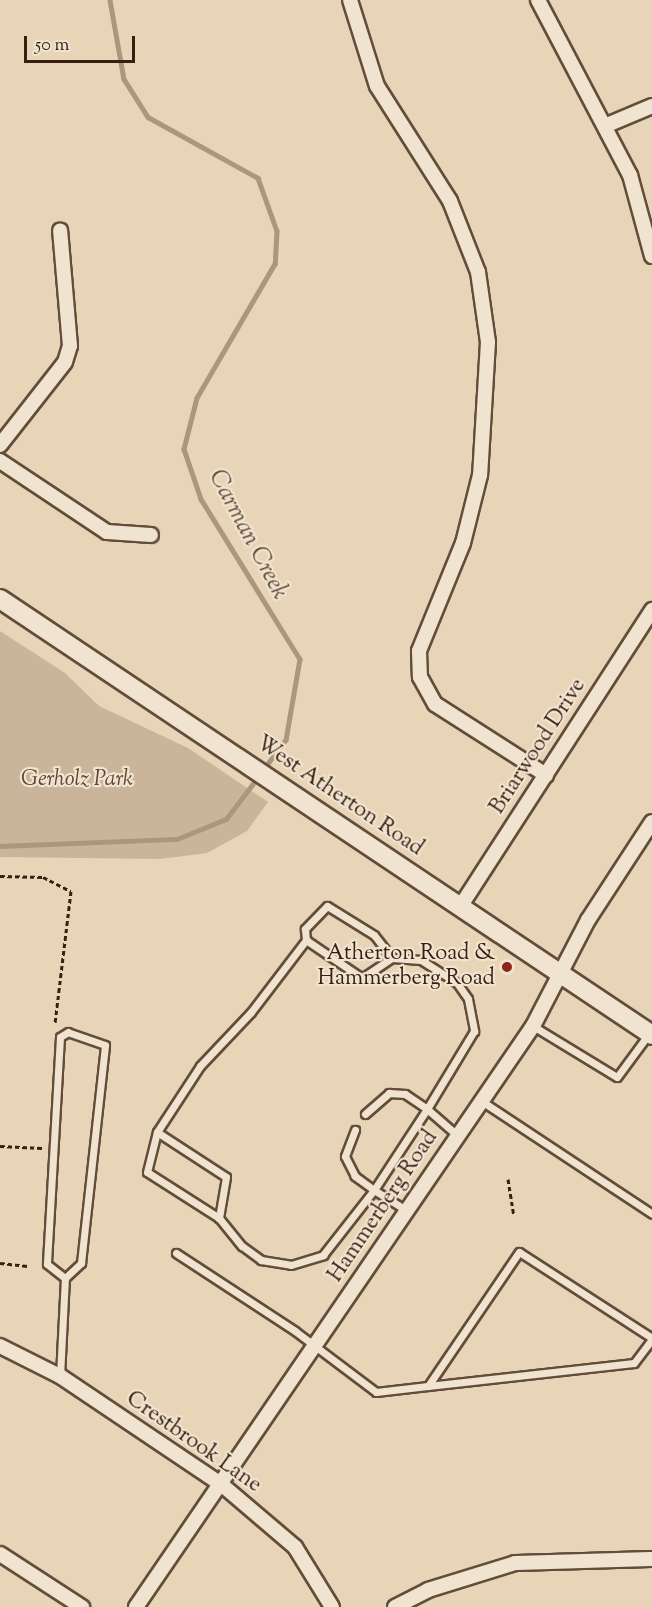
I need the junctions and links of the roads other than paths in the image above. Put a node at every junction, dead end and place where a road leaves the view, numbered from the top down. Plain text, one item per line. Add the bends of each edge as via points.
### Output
1 (350, 0) edge
2 (538, 0) edge
3 (652, 106) edge
4 (607, 125) junction
5 (60, 230) dead end
6 (652, 256) edge
7 (0, 445) edge
8 (0, 461) edge
9 (151, 535) dead end
10 (0, 599) edge
11 (652, 610) edge
12 (546, 775) junction
13 (652, 822) edge
14 (460, 907) junction
15 (306, 940) junction
16 (392, 958) junction
17 (560, 974) junction
18 (533, 1026) junction
19 (651, 1034) edge
20 (480, 1100) junction
21 (427, 1109) junction
22 (365, 1114) dead end
23 (355, 1130) dead end
24 (157, 1132) junction
25 (457, 1135) junction
26 (374, 1190) junction
27 (408, 1210) junction
28 (652, 1214) edge
29 (219, 1218) junction
30 (176, 1253) dead end
31 (64, 1278) junction
32 (652, 1339) edge
33 (316, 1345) junction
34 (0, 1346) edge
35 (60, 1376) junction
36 (428, 1386) junction
37 (221, 1484) junction
38 (0, 1554) edge
39 (652, 1559) edge
40 (82, 1607) edge
41 (136, 1607) edge
42 (332, 1607) edge
43 (395, 1607) edge

1 - 12 street via 377,86 450,201 478,272 488,342 480,476 463,543 419,651 420,677 435,704
2 - 4 street
3 - 4 street
4 - 6 street via 630,175
5 - 7 street via 70,346 65,362
8 - 9 street via 107,532
10 - 14 street, West Atherton Road
11 - 12 street, Briarwood Drive
12 - 14 street, Briarwood Drive
13 - 17 street, Hammerberg Road via 588,920
14 - 17 street, West Atherton Road
15 - 16 lane via 362,978
15 - 16 lane via 305,929 327,906 374,935
15 - 24 lane via 251,1012 200,1066
16 - 21 lane via 421,960 443,970 468,999 474,1016 466,1049
17 - 18 street, Hammerberg Road
17 - 19 street, West Atherton Road
18 - 19 lane via 617,1077
18 - 20 street, Hammerberg Road
20 - 25 street, Hammerberg Road
20 - 28 lane
21 - 22 lane via 405,1094 389,1093
21 - 25 lane
21 - 26 lane
23 - 26 lane via 345,1156 355,1176
24 - 29 lane via 226,1177
24 - 29 lane via 147,1172
25 - 27 street, Hammerberg Road
26 - 27 lane
26 - 29 lane via 335,1244 305,1263 261,1260
27 - 33 street, Hammerberg Road
30 - 33 lane
31 - 31 lane via 47,1264 60,1037 68,1032 105,1045 81,1263
31 - 35 lane
32 - 36 lane via 634,1363
32 - 36 lane via 519,1252
33 - 36 lane via 376,1392
33 - 37 street, Hammerberg Road
34 - 35 street, Crestbrook Lane
35 - 37 street, Crestbrook Lane
37 - 41 street, Hammerberg Road
37 - 42 street, Crestbrook Lane via 295,1547
38 - 40 street
39 - 43 street via 515,1563 428,1590

